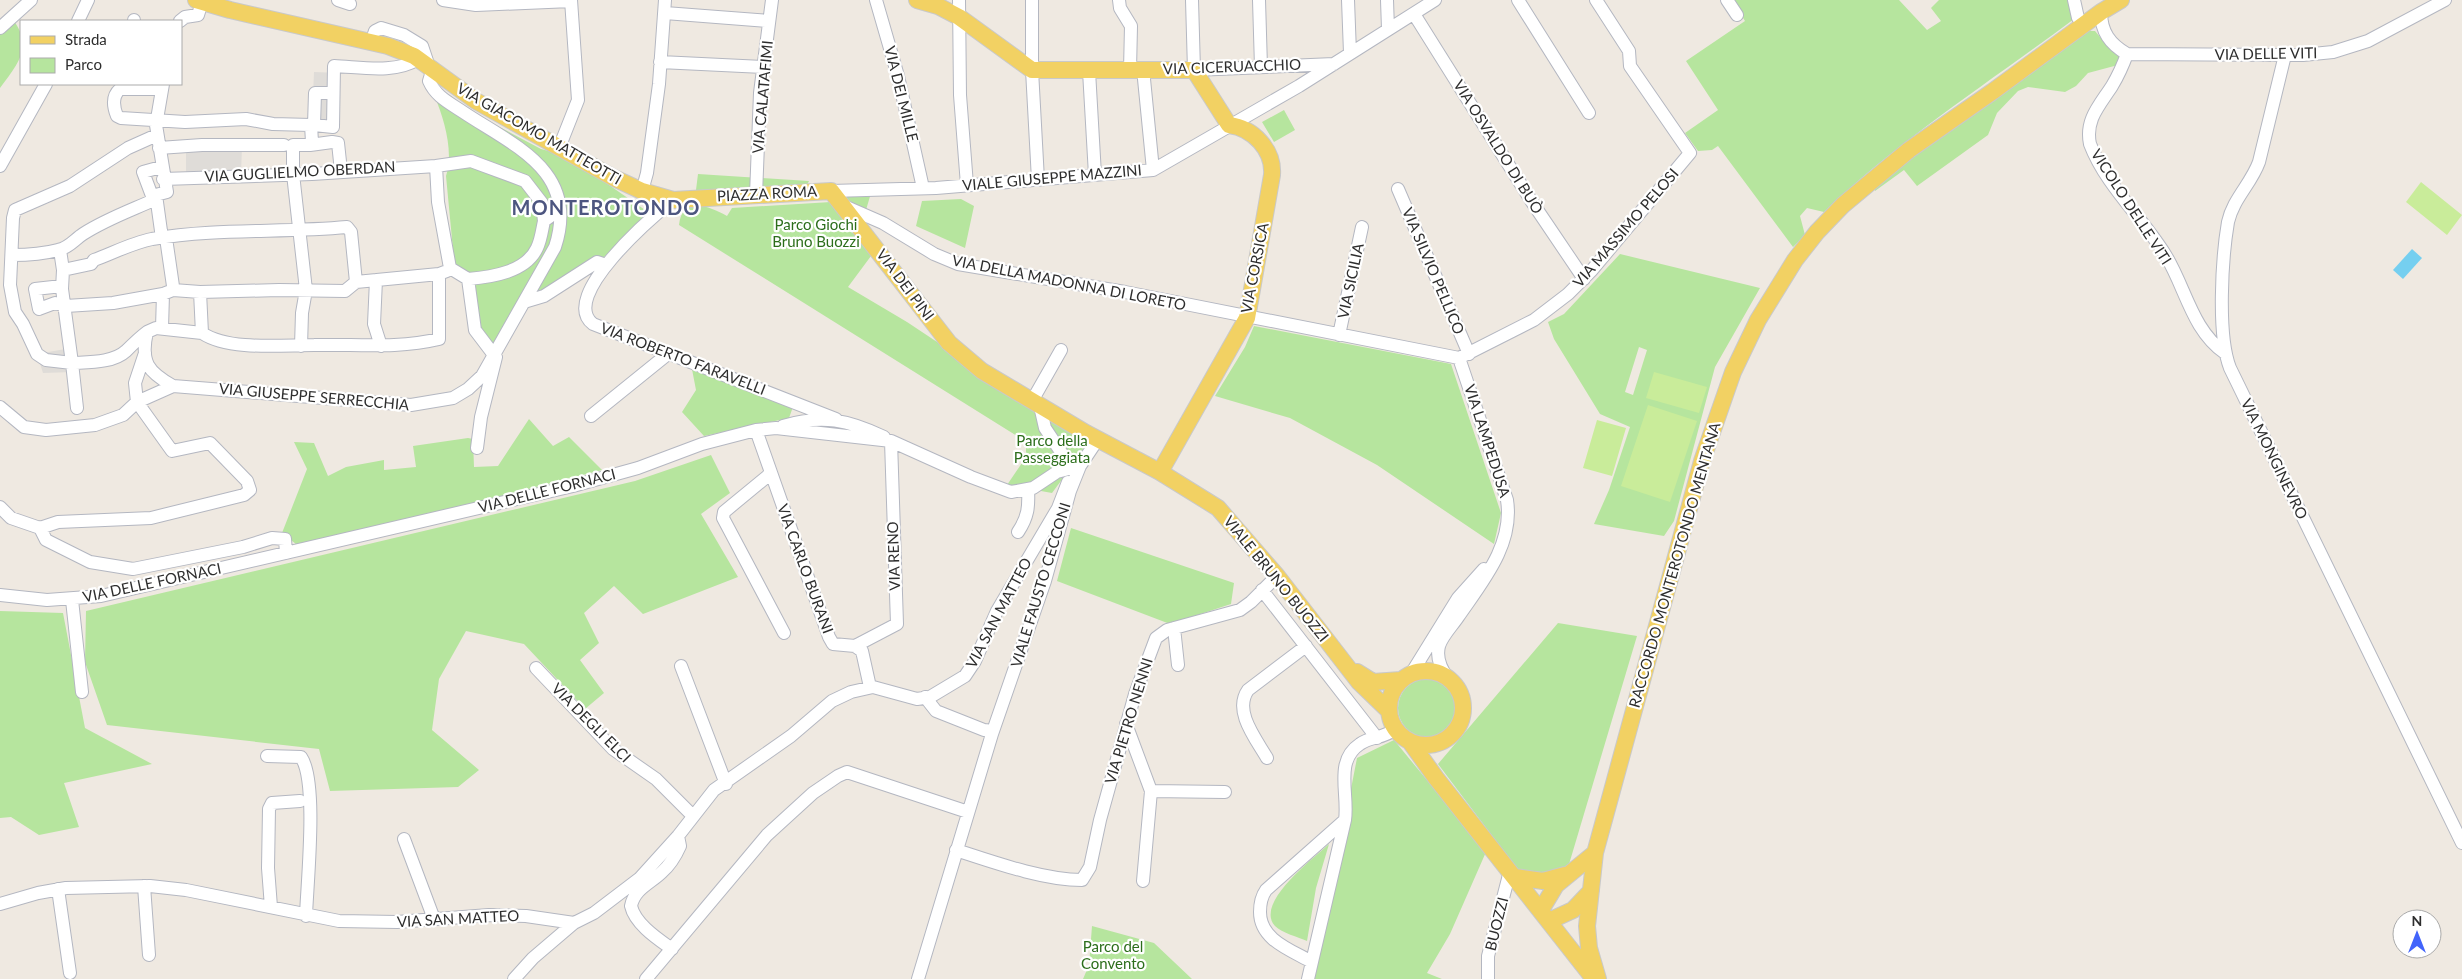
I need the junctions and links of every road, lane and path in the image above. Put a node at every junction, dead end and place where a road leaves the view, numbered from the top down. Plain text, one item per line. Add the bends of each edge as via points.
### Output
1 (31, 0) edge
2 (88, 0) edge
3 (443, 0) edge
4 (772, 0) edge
5 (876, 0) edge
6 (922, 0) edge
7 (959, 0) edge
8 (1032, 0) edge
9 (1119, 0) edge
10 (1192, 0) edge
11 (1259, 0) edge
12 (1348, 0) edge
13 (1387, 0) edge
14 (1435, 0) edge
15 (1518, 0) edge
16 (1596, 0) edge
17 (1727, 0) edge
18 (2074, 0) edge
19 (2122, 0) edge
20 (2445, 0) edge
21 (571, 1) edge
22 (204, 2) edge
23 (665, 6) edge
24 (2100, 12) junction
25 (1414, 14) junction
26 (1737, 15) dead end
27 (959, 17) junction
28 (2078, 18) dead end
29 (78, 20) edge
30 (181, 20) edge
31 (769, 22) junction
32 (0, 28) edge
33 (1388, 29) junction
34 (1350, 53) junction
35 (2128, 54) junction
36 (2285, 54) junction
37 (660, 62) junction
38 (426, 64) junction
39 (1334, 64) junction
40 (1261, 66) junction
41 (764, 67) junction
42 (1032, 70) junction
43 (1137, 70) junction
44 (1194, 70) junction
45 (1089, 71) junction
46 (45, 85) edge
47 (120, 86) edge
48 (162, 86) edge
49 (333, 93) dead end
50 (1590, 113) dead end
51 (156, 121) junction
52 (1229, 126) junction
53 (158, 141) junction
54 (290, 145) junction
55 (310, 145) junction
56 (559, 148) junction
57 (0, 166) edge
58 (436, 166) junction
59 (1153, 170) junction
60 (341, 171) junction
61 (162, 173) junction
62 (292, 174) junction
63 (1095, 175) junction
64 (1038, 180) junction
65 (967, 185) junction
66 (923, 188) junction
67 (1398, 189) dead end
68 (642, 191) junction
69 (831, 191) junction
70 (756, 195) junction
71 (156, 197) junction
72 (672, 200) junction
73 (844, 206) junction
74 (559, 210) junction
75 (544, 221) junction
76 (1362, 228) dead end
77 (300, 232) junction
78 (166, 238) junction
79 (60, 250) junction
80 (12, 255) junction
81 (606, 265) junction
82 (63, 270) junction
83 (468, 278) junction
84 (1584, 279) junction
85 (376, 280) junction
86 (356, 282) junction
87 (62, 286) junction
88 (170, 290) junction
89 (306, 290) junction
90 (200, 292) junction
91 (524, 302) junction
92 (66, 306) junction
93 (39, 310) junction
94 (18, 317) junction
95 (1247, 318) junction
96 (162, 328) junction
97 (147, 332) junction
98 (941, 332) joint
99 (202, 333) junction
100 (1340, 335) junction
101 (301, 346) junction
102 (381, 346) junction
103 (1060, 350) dead end
104 (495, 352) junction
105 (145, 353) junction
106 (669, 353) junction
107 (2225, 353) junction
108 (1464, 356) junction
109 (73, 367) junction
110 (173, 386) junction
111 (137, 402) junction
112 (1036, 403) junction
113 (802, 404) junction
114 (0, 407) edge
115 (77, 408) dead end
116 (591, 416) dead end
117 (836, 419) junction
118 (795, 422) junction
119 (776, 428) junction
120 (756, 430) junction
121 (1098, 439) junction
122 (891, 441) junction
123 (477, 448) dead end
124 (1075, 467) junction
125 (1057, 472) junction
126 (1160, 472) junction
127 (770, 474) junction
128 (1070, 483) junction
129 (1028, 489) junction
130 (0, 507) edge
131 (40, 528) junction
132 (1018, 532) dead end
133 (1499, 552) junction
134 (286, 553) junction
135 (1277, 576) junction
136 (1262, 590) junction
137 (0, 595) edge
138 (72, 600) junction
139 (1174, 628) junction
140 (784, 633) dead end
141 (855, 646) junction
142 (1306, 646) junction
143 (1334, 650) junction
144 (1178, 665) dead end
145 (680, 666) dead end
146 (536, 668) dead end
147 (1406, 677) junction
148 (1448, 678) junction
149 (870, 687) junction
150 (82, 692) dead end
151 (925, 698) junction
152 (1388, 710) junction
153 (1126, 724) junction
154 (1395, 729) junction
155 (993, 733) junction
156 (1376, 738) junction
157 (1447, 738) junction
158 (1411, 743) junction
159 (267, 756) dead end
160 (1267, 758) dead end
161 (1436, 778) junction
162 (726, 784) junction
163 (1150, 791) junction
164 (1225, 792) dead end
165 (300, 801) dead end
166 (968, 812) junction
167 (692, 815) junction
168 (1345, 820) junction
169 (678, 836) junction
170 (404, 838) dead end
171 (2462, 843) edge
172 (956, 850) junction
173 (1595, 853) junction
174 (1513, 874) junction
175 (1566, 876) junction
176 (1144, 881) dead end
177 (144, 886) junction
178 (58, 889) junction
179 (1591, 891) junction
180 (0, 904) edge
181 (271, 907) junction
182 (1545, 915) junction
183 (306, 916) junction
184 (434, 919) junction
185 (574, 923) junction
186 (672, 949) junction
187 (149, 956) dead end
188 (1312, 962) junction
189 (70, 973) dead end
190 (514, 979) edge
191 (646, 979) edge
192 (918, 979) edge
193 (1308, 979) edge
194 (1488, 979) edge
195 (1594, 979) edge
196 (1598, 979) edge

1 - 32 street
2 - 29 street
3 - 21 street via 476,5
4 - 31 street, VIA CALATAFIMI
5 - 66 street, VIA DEI MILLE via 898,76
6 - 27 main road
7 - 27 street
8 - 42 street
9 - 43 street via 1131,26
10 - 44 street
11 - 40 street
12 - 34 street
13 - 33 street
14 - 25 street, VIALE GIUSEPPE MAZZINI
15 - 50 street
16 - 84 street, VIA MASSIMO PELOSI via 1629,51 1630,66 1690,153
17 - 26 street
18 - 28 street
19 - 24 main road, RACCORDO MONTEROTONDO MENTANA
20 - 36 street, VIA DELLE VITI via 2395,29 2347,48 2317,54
21 - 56 street via 578,100
22 - 30 street via 198,15
22 - 38 main road, VIA GIACOMO MATTEOTTI via 399,50
23 - 31 street
23 - 37 street
24 - 35 street via 2107,38
24 - 173 main road, RACCORDO MONTEROTONDO MENTANA via 1909,150 1865,186 1821,227 1773,292 1733,372 1702,461
25 - 33 street, VIALE GIUSEPPE MAZZINI
25 - 84 street, VIA OSVALDO DI BUÒ
27 - 42 main road
27 - 65 street via 960,94
31 - 41 street, VIA CALATAFIMI
33 - 34 street, VIALE GIUSEPPE MAZZINI
34 - 39 street, VIALE GIUSEPPE MAZZINI
35 - 36 street, VIA DELLE VITI
35 - 107 street, VICOLO DELLE VITI via 2090,119 2090,144 2129,208 2165,255 2202,330
36 - 107 street, VIA MONGINEVRO via 2258,162 2253,176 2234,203 2228,222 2222,319
37 - 41 street
37 - 68 street
38 - 49 street via 334,66
38 - 56 main road, VIA GIACOMO MATTEOTTI via 470,98
38 - 74 street, VIA GIUSEPPE SERRECCHIA via 429,81 441,98 535,159 555,184
39 - 40 street, VIA CICERUACCHIO
39 - 52 street, VIALE GIUSEPPE MAZZINI
40 - 44 street, VIA CICERUACCHIO
41 - 70 street, VIA CALATAFIMI
42 - 45 main road, VIA CICERUACCHIO
42 - 64 street
43 - 44 main road, VIA CICERUACCHIO
43 - 45 main road, VIA CICERUACCHIO
43 - 59 street
44 - 52 main road
45 - 63 street
46 - 57 street
47 - 48 street
47 - 51 street via 114,101 117,116
48 - 51 street
51 - 53 street
51 - 55 street via 246,119 311,125
52 - 59 street, VIALE GIUSEPPE MAZZINI
52 - 95 main road, VIA CORSICA via 1244,128 1254,134 1272,168
53 - 54 street via 202,145
53 - 61 street
53 - 80 street via 128,148 70,186 16,210 11,232 14,243
54 - 55 street
54 - 62 street
55 - 60 street via 338,143
56 - 68 main road, VIA GIACOMO MATTEOTTI
58 - 60 street, VIA GUGLIELMO OBERDAN
58 - 75 street via 471,161 525,181 542,203
58 - 83 street via 438,202 450,268
59 - 63 street, VIALE GIUSEPPE MAZZINI
60 - 62 street, VIA GUGLIELMO OBERDAN
61 - 62 street, VIA GUGLIELMO OBERDAN
61 - 71 street via 167,192
61 - 71 street via 142,172 152,196
62 - 77 street
63 - 64 street, VIALE GIUSEPPE MAZZINI
64 - 65 street, VIALE GIUSEPPE MAZZINI
65 - 66 street, VIALE GIUSEPPE MAZZINI
66 - 69 street, VIALE GIUSEPPE MAZZINI
67 - 108 street, VIA SILVIO PELLICO
68 - 72 main road, VIA GIACOMO MATTEOTTI
69 - 70 main road, PIAZZA ROMA
69 - 73 main road, VIA DEI PINI
70 - 72 main road, PIAZZA ROMA
71 - 78 street via 162,236
71 - 79 street via 84,233
72 - 81 street via 640,227
73 - 95 street, VIA DELLA MADONNA DI LORETO via 883,223 930,252 958,264 1108,289
73 - 98 main road, VIA DEI PINI
74 - 75 street
74 - 91 street, VIA GIUSEPPE SERRECCHIA via 561,226 555,247
75 - 83 street via 538,247 530,260 513,270
76 - 100 street, VIA SICILIA
77 - 78 street via 210,232
77 - 86 street via 348,228
77 - 89 street
78 - 82 street via 137,243 91,264
78 - 88 street
79 - 80 street
79 - 82 street
80 - 94 street via 10,285
81 - 91 street via 596,262 544,296
81 - 106 street, VIA ROBERTO FARAVELLI via 586,300 584,311 588,319
82 - 87 street
83 - 104 street via 474,330
84 - 108 street, VIA MASSIMO PELOSI via 1534,320
85 - 86 street
85 - 102 street via 374,324
85 - 102 street via 443,272 439,339
86 - 89 street via 345,291
87 - 92 street
87 - 93 street via 35,289
88 - 90 street
88 - 92 street via 113,303
88 - 96 street
89 - 90 street
89 - 101 street
90 - 99 street
91 - 104 street, VIA GIUSEPPE SERRECCHIA
92 - 93 street via 55,303
92 - 109 street
93 - 94 street via 38,313
94 - 109 street via 37,354 46,360
95 - 100 street
95 - 126 main road, VIA CORSICA
96 - 97 street via 151,328
96 - 99 street
97 - 105 street
97 - 109 street via 126,352 107,360
98 - 112 main road, VIALE BRUNO BUOZZI via 973,365
99 - 101 street via 229,342
100 - 108 street
101 - 102 street
103 - 112 street
104 - 110 street, VIA GIUSEPPE SERRECCHIA via 482,376 468,389 453,398 411,406
104 - 123 street via 495,370 481,416
105 - 110 street via 151,371
105 - 111 street via 135,383
106 - 113 street, VIA ROBERTO FARAVELLI
106 - 116 street
107 - 171 street, VIA MONGINEVRO
108 - 133 street, VIA LAMPEDUSA via 1508,500 1508,533
109 - 115 street
110 - 111 street
111 - 114 street via 123,415 95,425 46,430 24,427
111 - 131 street via 172,451 210,442 247,481 250,490 244,495 151,518 58,522
112 - 121 main road, VIALE BRUNO BUOZZI
112 - 124 street via 1045,428
113 - 117 street, VIA ROBERTO FARAVELLI
113 - 118 street
117 - 118 street
117 - 122 street, VIA ROBERTO FARAVELLI
118 - 119 street
119 - 120 street, VIA DELLE FORNACI
119 - 122 street, VIA DELLE FORNACI
120 - 127 street, VIA CARLO BURANI
120 - 134 street, VIA DELLE FORNACI via 573,486
121 - 124 street, VIALE FAUSTO CECCONI
121 - 126 main road, VIALE BRUNO BUOZZI
122 - 129 street, VIA DELLE FORNACI via 1002,490 1016,492
122 - 141 street, VIA RENO via 897,624
124 - 125 street, VIA DELLE FORNACI
124 - 128 street, VIALE FAUSTO CECCONI
125 - 128 street via 1065,474
125 - 129 street, VIA DELLE FORNACI
126 - 135 main road, VIALE BRUNO BUOZZI via 1221,511
127 - 140 street via 724,512 722,518
127 - 141 street, VIA CARLO BURANI via 829,637 833,644
128 - 151 street, VIA SAN MATTEO via 997,611 965,676
128 - 155 street, VIALE FAUSTO CECCONI via 1045,581
129 - 132 street via 1029,510
130 - 131 street via 11,518
131 - 134 street via 46,540 90,562 133,569 272,538 285,539
133 - 147 street, VIA LAMPEDUSA via 1458,598
133 - 148 street, VIA LAMPEDUSA via 1439,646 1440,664
134 - 138 street, VIA DELLE FORNACI
135 - 136 street, VIA PIETRO NENNI
135 - 143 main road, VIALE BRUNO BUOZZI
136 - 139 street, VIA PIETRO NENNI via 1248,605 1232,613
136 - 142 street
137 - 138 street, VIA DELLE FORNACI
138 - 150 street
139 - 144 street
139 - 153 street, VIA PIETRO NENNI via 1161,633 1152,645
141 - 149 street via 862,651
142 - 156 street
142 - 160 street via 1242,698 1248,724
143 - 147 main road, VIALE BRUNO BUOZZI via 1368,680 1382,683
143 - 152 main road, VIALE BRUNO BUOZZI via 1359,682
145 - 162 street
146 - 167 street, VIA DEGLI ELCI via 614,749 656,780
147 - 148 main road via 1423,671
147 - 152 main road via 1389,699
148 - 157 main road via 1460,694 1463,714
149 - 151 street via 917,699
149 - 162 street via 832,701
151 - 155 street via 936,711
152 - 154 main road
153 - 163 street
153 - 172 street, VIA PIETRO NENNI via 1090,867 1082,880 1001,864
154 - 156 street
154 - 158 main road
155 - 166 street, VIALE FAUSTO CECCONI
156 - 168 street via 1366,740 1348,756 1344,766
157 - 158 main road via 1430,745
157 - 161 main road via 1436,753
158 - 161 main road
159 - 183 street via 301,757 306,763 310,795
161 - 174 main road
162 - 167 street via 714,790
163 - 164 street
163 - 176 street
165 - 181 street via 272,803 269,809
166 - 172 street, VIALE FAUSTO CECCONI
166 - 186 street via 847,772 838,776 813,793 767,835
167 - 169 street
168 - 188 street
168 - 188 street via 1261,898 1260,917 1266,933
169 - 185 street via 633,884
169 - 186 street via 680,846 677,853 663,871 635,895 632,906 636,916
170 - 184 street
172 - 192 street, VIALE FAUSTO CECCONI
173 - 175 main road
173 - 179 main road, RACCORDO MONTEROTONDO MENTANA
174 - 175 main road via 1543,881
174 - 182 main road
174 - 194 street, BUOZZI via 1488,956
175 - 182 main road via 1548,895
177 - 178 street, VIA SAN MATTEO
177 - 181 street, VIA SAN MATTEO via 186,890
177 - 187 street
178 - 180 street, VIA SAN MATTEO
178 - 189 street
179 - 182 main road via 1573,910
179 - 196 main road, RACCORDO MONTEROTONDO MENTANA via 1588,938
181 - 183 street, VIA SAN MATTEO
182 - 195 main road
183 - 184 street, VIA SAN MATTEO via 358,922
184 - 185 street, VIA SAN MATTEO via 509,915
185 - 190 street
186 - 191 street
188 - 193 street

